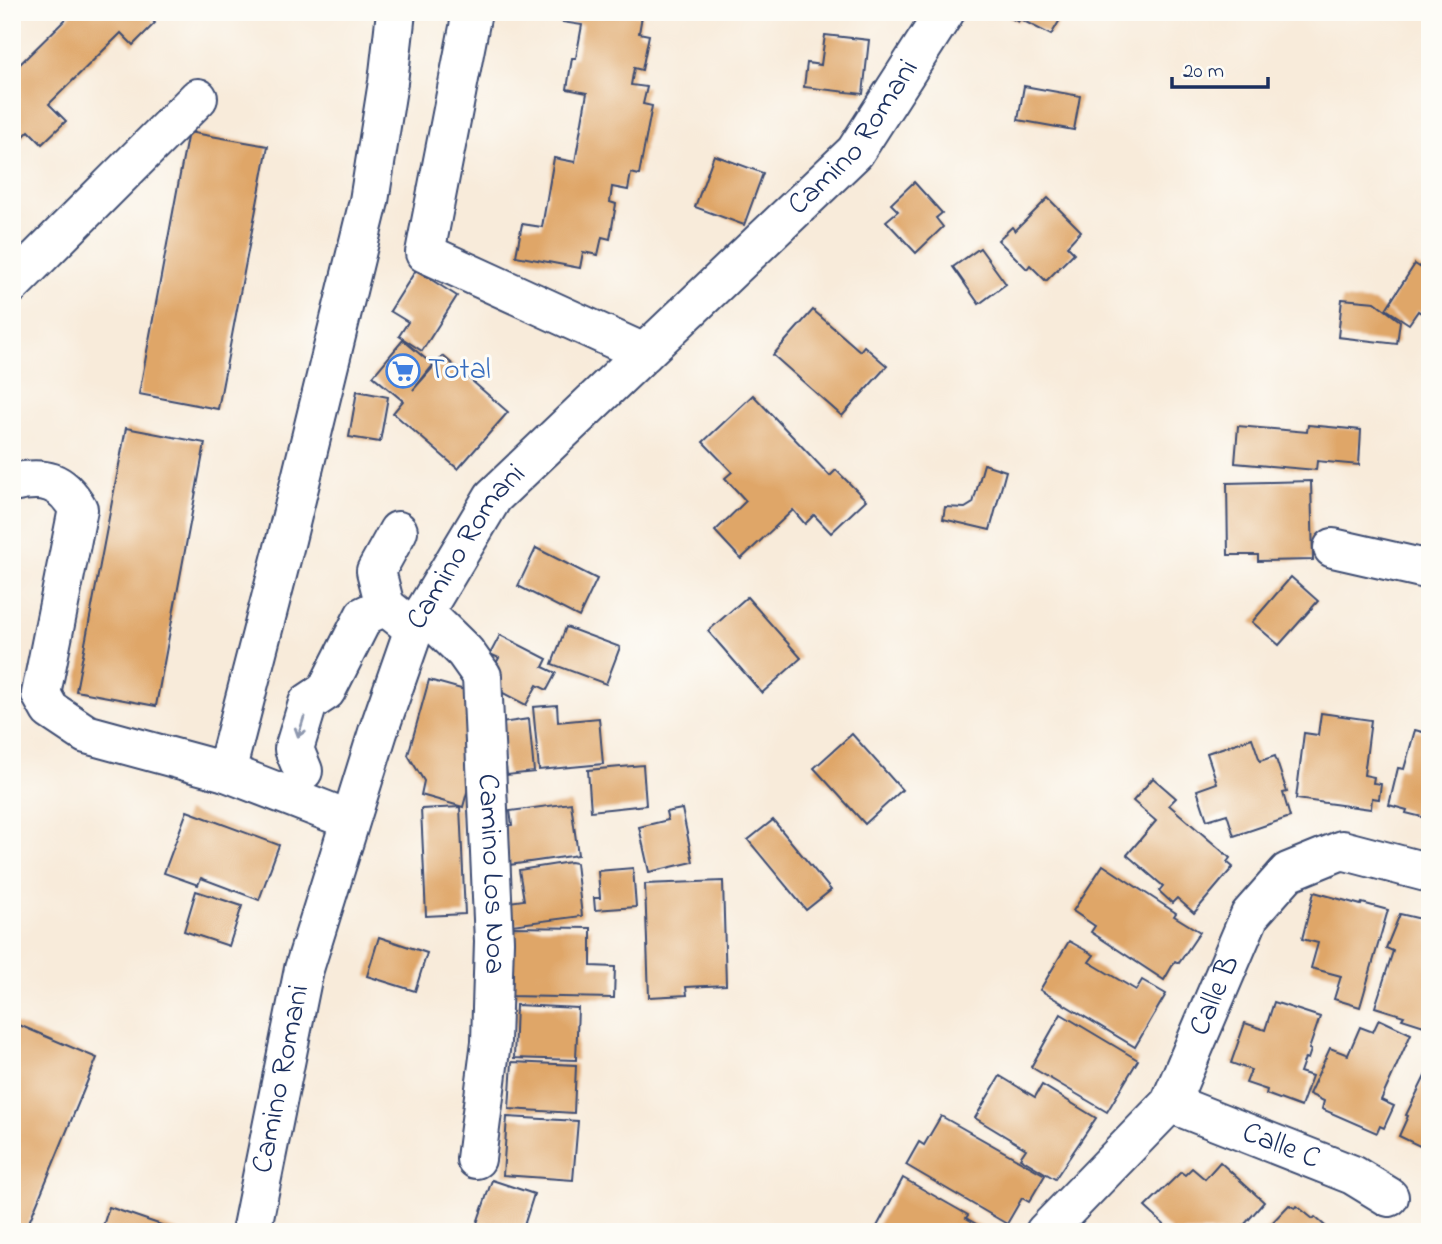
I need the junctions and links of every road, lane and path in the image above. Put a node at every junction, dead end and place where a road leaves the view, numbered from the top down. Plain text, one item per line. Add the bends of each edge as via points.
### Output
1 (396, 12) edge
2 (472, 12) edge
3 (945, 12) edge
4 (198, 98) dead end
5 (12, 284) edge
6 (644, 353) junction
7 (12, 483) edge
8 (398, 531) dead end
9 (1333, 548) dead end
10 (1430, 570) edge
11 (408, 616) junction
12 (226, 772) junction
13 (298, 784) junction
14 (350, 820) junction
15 (1430, 873) edge
16 (1170, 1102) junction
17 (476, 1159) dead end
18 (1388, 1197) dead end
19 (251, 1232) edge
20 (1045, 1232) edge

1 - 12 street via 369,201
2 - 6 street via 425,253
3 - 6 street, Camino Romani via 855,152
4 - 5 street
6 - 11 street, Camino Romani via 493,497
7 - 12 street via 51,481 70,494 79,509 41,694 50,710 86,734
8 - 11 street via 376,571
9 - 10 street
11 - 13 street via 364,616 326,691 332,712 321,756
11 - 14 street, Camino Romani
11 - 17 street, Camino Los Noa via 465,652 482,676 494,941 491,1042
12 - 13 street
13 - 14 street
14 - 19 street, Camino Romani via 304,969
15 - 16 street, Calle B via 1342,850 1288,872 1250,915
16 - 18 street, Calle C via 1353,1175
16 - 20 street, Calle B

